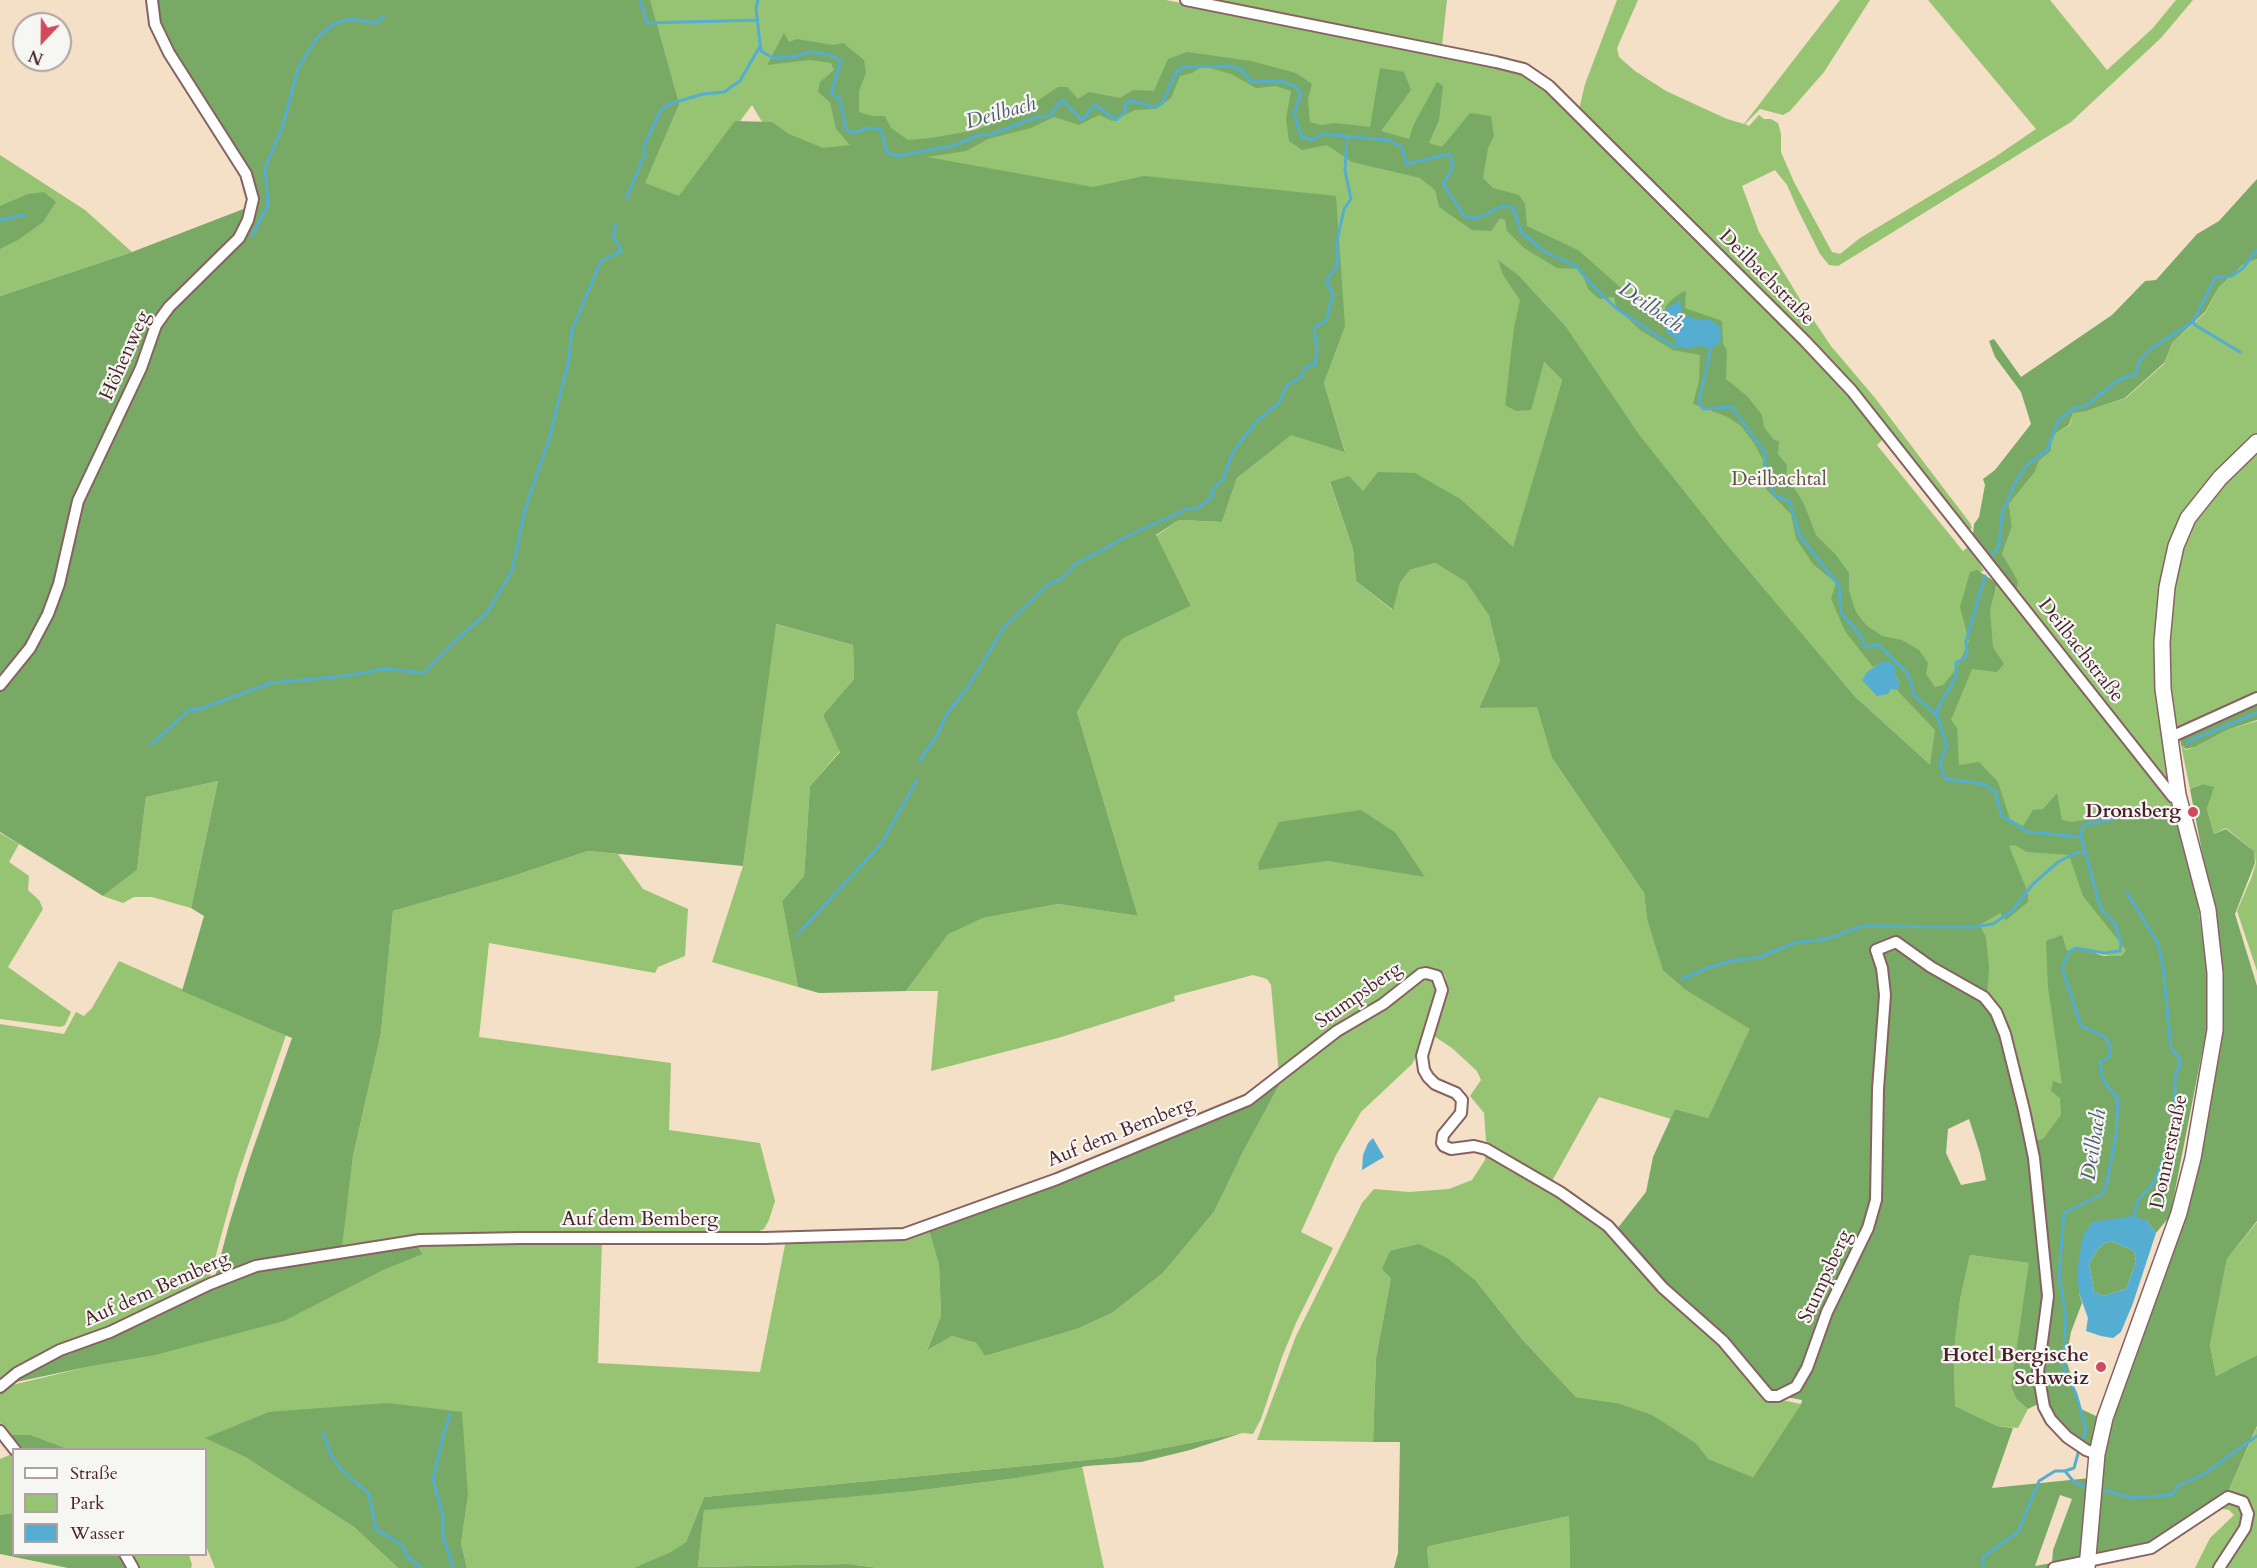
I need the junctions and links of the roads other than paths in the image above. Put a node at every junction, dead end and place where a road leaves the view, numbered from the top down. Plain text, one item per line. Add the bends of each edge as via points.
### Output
1 (152, 0) edge
2 (1186, 0) edge
3 (2257, 442) edge
4 (0, 685) edge
5 (2257, 698) edge
6 (2171, 737) junction
7 (2178, 795) junction
8 (1277, 1079) joint
9 (0, 1387) edge
10 (0, 1431) edge
11 (14, 1448) edge
12 (2091, 1452) junction
13 (2087, 1564) edge
14 (2054, 1568) edge
15 (2219, 1568) edge

1 - 4 street, Höhenweg via 155,24 169,53 246,174 252,199 248,220 239,238 169,307 156,325 141,368 78,501 48,614 30,648
2 - 7 street, Deilbachstraße via 1496,62 1524,69 1548,86 1852,391 2173,797
3 - 6 main road, Donnerstraße via 2198,504 2176,546 2163,614 2161,664
5 - 6 street
6 - 7 main road, Donnerstraße
7 - 12 main road, Donnerstraße via 2208,910 2215,973 2215,1030 2193,1158 2179,1213
8 - 9 street, Auf dem Bemberg via 1248,1100 1198,1122 1057,1179 904,1234 420,1240 256,1266 110,1332 60,1350
8 - 12 street, Stumpsberg via 1337,1031 1383,1004 1420,974 1437,976 1442,990 1423,1063 1435,1084 1456,1093 1461,1100 1461,1113 1443,1135 1444,1146 1486,1149 1560,1192 1608,1226 1663,1288 1723,1341 1768,1396 1778,1396 1796,1387 1807,1368 1827,1312 1868,1228 1876,1200 1884,995 1876,950 1896,942 1931,967 1984,996 2005,1034 2032,1148 2042,1226 2048,1296 2038,1372 2044,1407 2067,1437
10 - 11 street
12 - 13 main road, Donnerstraße
13 - 14 street
13 - 15 street via 2151,1548 2228,1497 2243,1502 2248,1514 2245,1528

